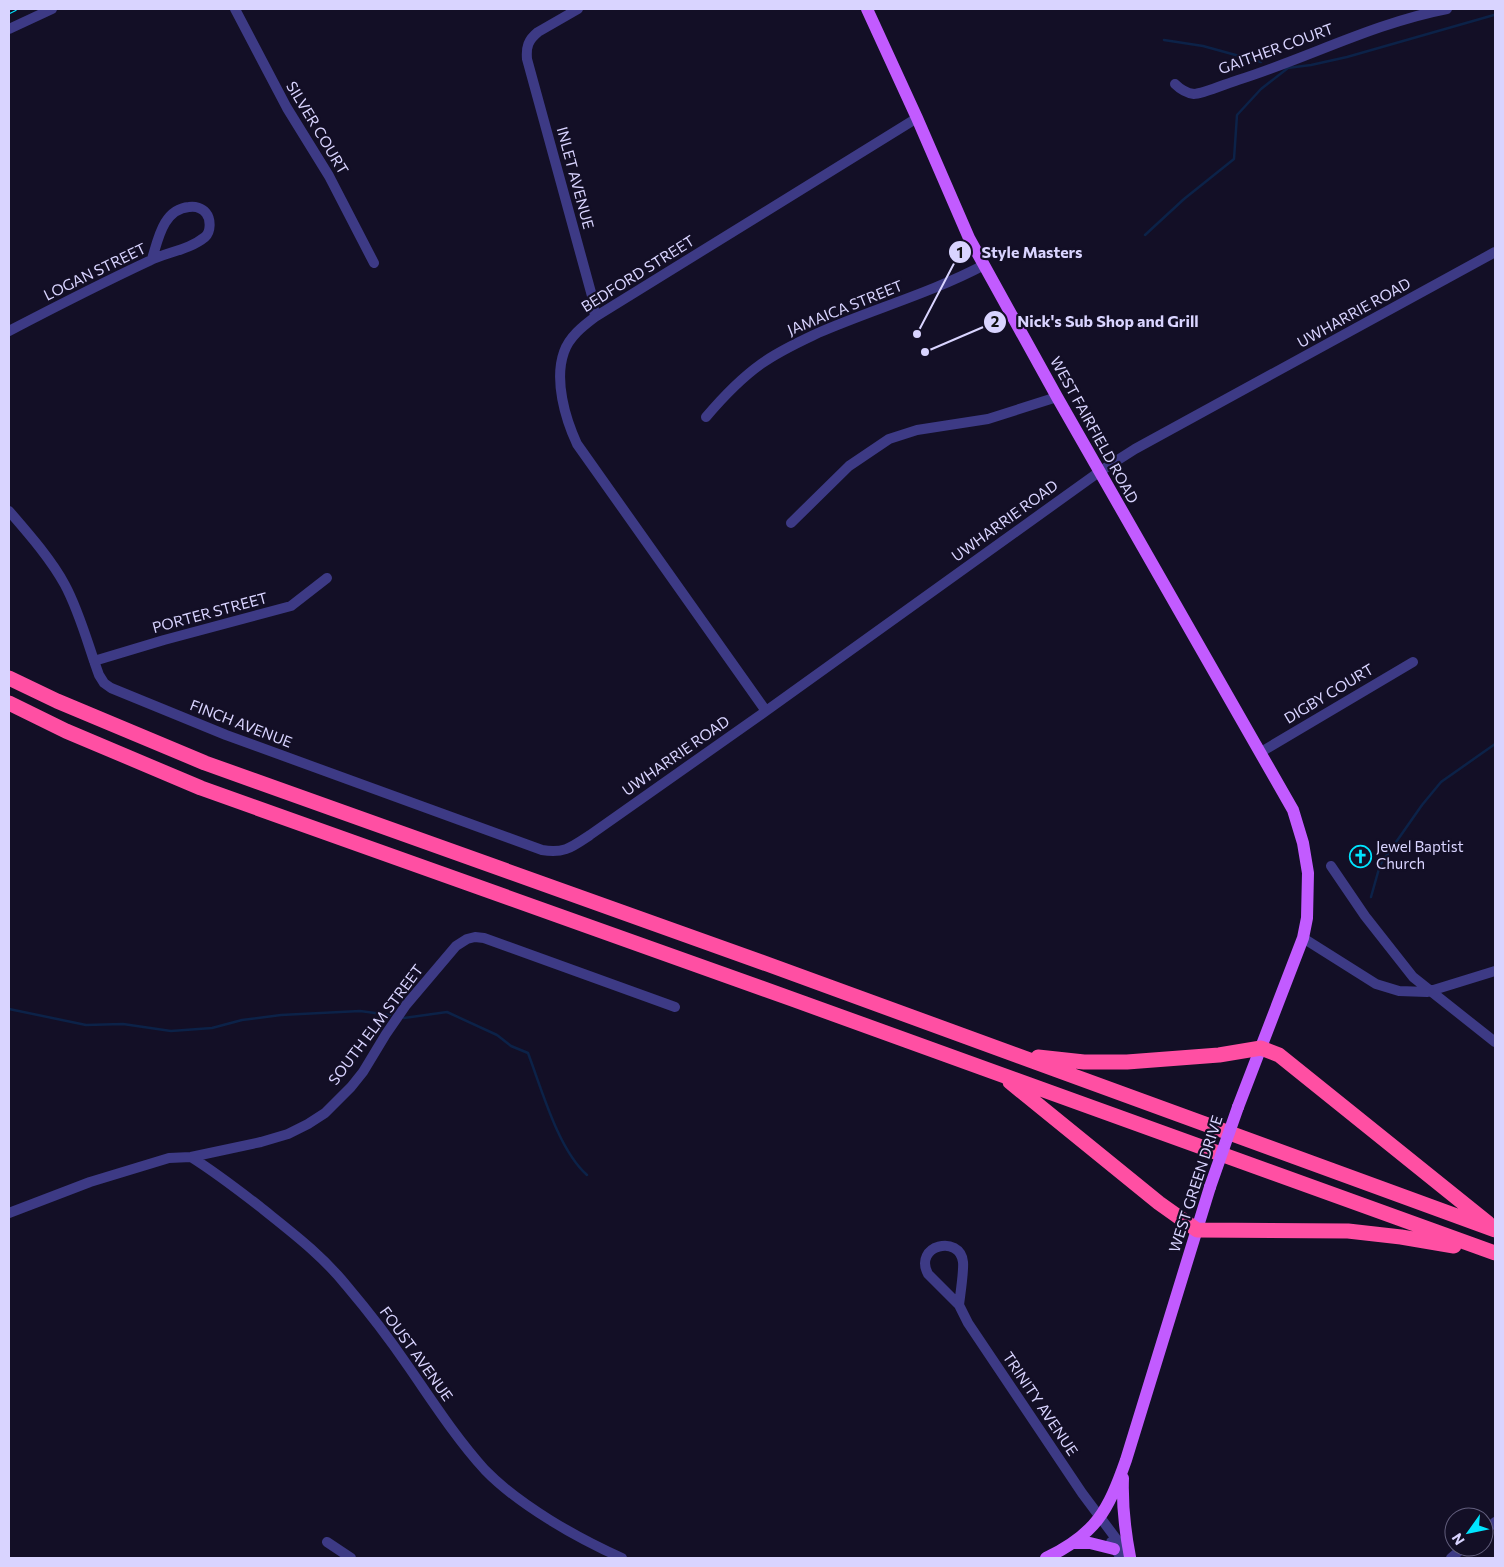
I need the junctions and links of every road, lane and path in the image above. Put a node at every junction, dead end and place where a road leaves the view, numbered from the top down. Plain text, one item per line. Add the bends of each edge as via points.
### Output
1 (52, 9) edge
2 (235, 9) edge
3 (578, 9) edge
4 (867, 9) edge
5 (1447, 9) edge
6 (9, 29) edge
7 (1175, 84) dead end
8 (918, 118) junction
9 (1495, 252) edge
10 (152, 260) junction
11 (374, 263) dead end
12 (984, 265) junction
13 (596, 317) junction
14 (9, 331) edge
15 (1057, 397) junction
16 (706, 417) dead end
17 (1099, 472) junction
18 (9, 511) edge
19 (791, 522) dead end
20 (326, 578) dead end
21 (94, 662) junction
22 (1413, 662) dead end
23 (9, 678) edge
24 (9, 703) edge
25 (766, 711) junction
26 (1261, 752) junction
27 (557, 851) joint
28 (1306, 858) joint
29 (1332, 866) dead end
30 (1303, 938) junction
31 (1495, 971) edge
32 (1431, 991) junction
33 (675, 1007) dead end
34 (1495, 1042) edge
35 (1261, 1048) junction
36 (1013, 1054) junction
37 (1000, 1074) junction
38 (192, 1157) junction
39 (9, 1213) edge
40 (1495, 1229) edge
41 (1197, 1230) junction
42 (1495, 1253) edge
43 (959, 1305) junction
44 (1124, 1467) junction
45 (1100, 1518) junction
46 (327, 1542) dead end
47 (1074, 1543) junction
48 (1124, 1556) edge
49 (351, 1558) edge
50 (622, 1558) edge
51 (1045, 1558) edge

1 - 6 street
2 - 11 street, SILVER COURT
3 - 13 street, INLET AVENUE via 532,37 527,47 527,59
4 - 8 main road, WEST FAIRFIELD ROAD
5 - 7 street, GAITHER COURT via 1383,26 1258,74 1195,94 1182,91
8 - 12 main road, WEST FAIRFIELD ROAD
8 - 13 street, BEDFORD STREET
9 - 17 street, UWHARRIE ROAD via 1135,449
10 - 10 street, LOGAN STREET via 207,236 209,218 200,208 190,206 170,216 163,225
10 - 14 street, LOGAN STREET
12 - 15 main road, WEST FAIRFIELD ROAD
12 - 16 street, JAMAICA STREET via 919,295 849,320 788,347 732,388
13 - 25 street, BEDFORD STREET via 578,331 564,352 562,394 572,433 582,452
15 - 17 main road, WEST FAIRFIELD ROAD
15 - 19 street via 988,419 917,430 889,439 849,466
17 - 25 street, UWHARRIE ROAD
17 - 26 main road, WEST FAIRFIELD ROAD
18 - 21 street, FINCH AVENUE via 64,583 76,606
20 - 21 street, PORTER STREET via 291,606
21 - 27 street, FINCH AVENUE via 104,683 151,706 542,850
22 - 26 street, DIGBY COURT
23 - 36 highway via 205,763
24 - 37 highway via 84,739 202,788
25 - 27 street, UWHARRIE ROAD via 590,835 569,849
26 - 28 main road, WEST FAIRFIELD ROAD via 1292,810 1304,842
28 - 30 main road, WEST GREEN DRIVE via 1309,890
29 - 32 street via 1412,977
30 - 32 street via 1376,984 1399,991
30 - 35 main road, WEST GREEN DRIVE
31 - 32 street
32 - 34 street
33 - 38 street, SOUTH ELM STREET via 484,938 467,939 456,946 406,1005 351,1088 325,1113 288,1134
35 - 36 highway via 1219,1055 1128,1062 1084,1062
35 - 40 highway via 1279,1055
35 - 41 main road, WEST GREEN DRIVE, bridge
36 - 40 highway
37 - 41 highway
37 - 42 highway
38 - 39 street, SOUTH ELM STREET via 170,1158 90,1182
38 - 50 street, FOUST AVENUE via 322,1258 384,1333 448,1424 487,1471 530,1506
41 - 42 highway via 1348,1232 1401,1237
41 - 44 main road, WEST GREEN DRIVE
43 - 43 street, TRINITY AVENUE via 961,1256 947,1245 937,1247 925,1258 925,1268
43 - 45 street, TRINITY AVENUE
44 - 45 main road, WEST GREEN DRIVE
44 - 48 main road
45 - 47 main road, WEST GREEN DRIVE
45 - 48 street, TRINITY AVENUE
45 - 48 street, TRINITY AVENUE
45 - 51 main road, WEST GREEN DRIVE via 1081,1527
46 - 49 street
47 - 48 main road via 1090,1543
47 - 51 main road, WEST GREEN DRIVE

